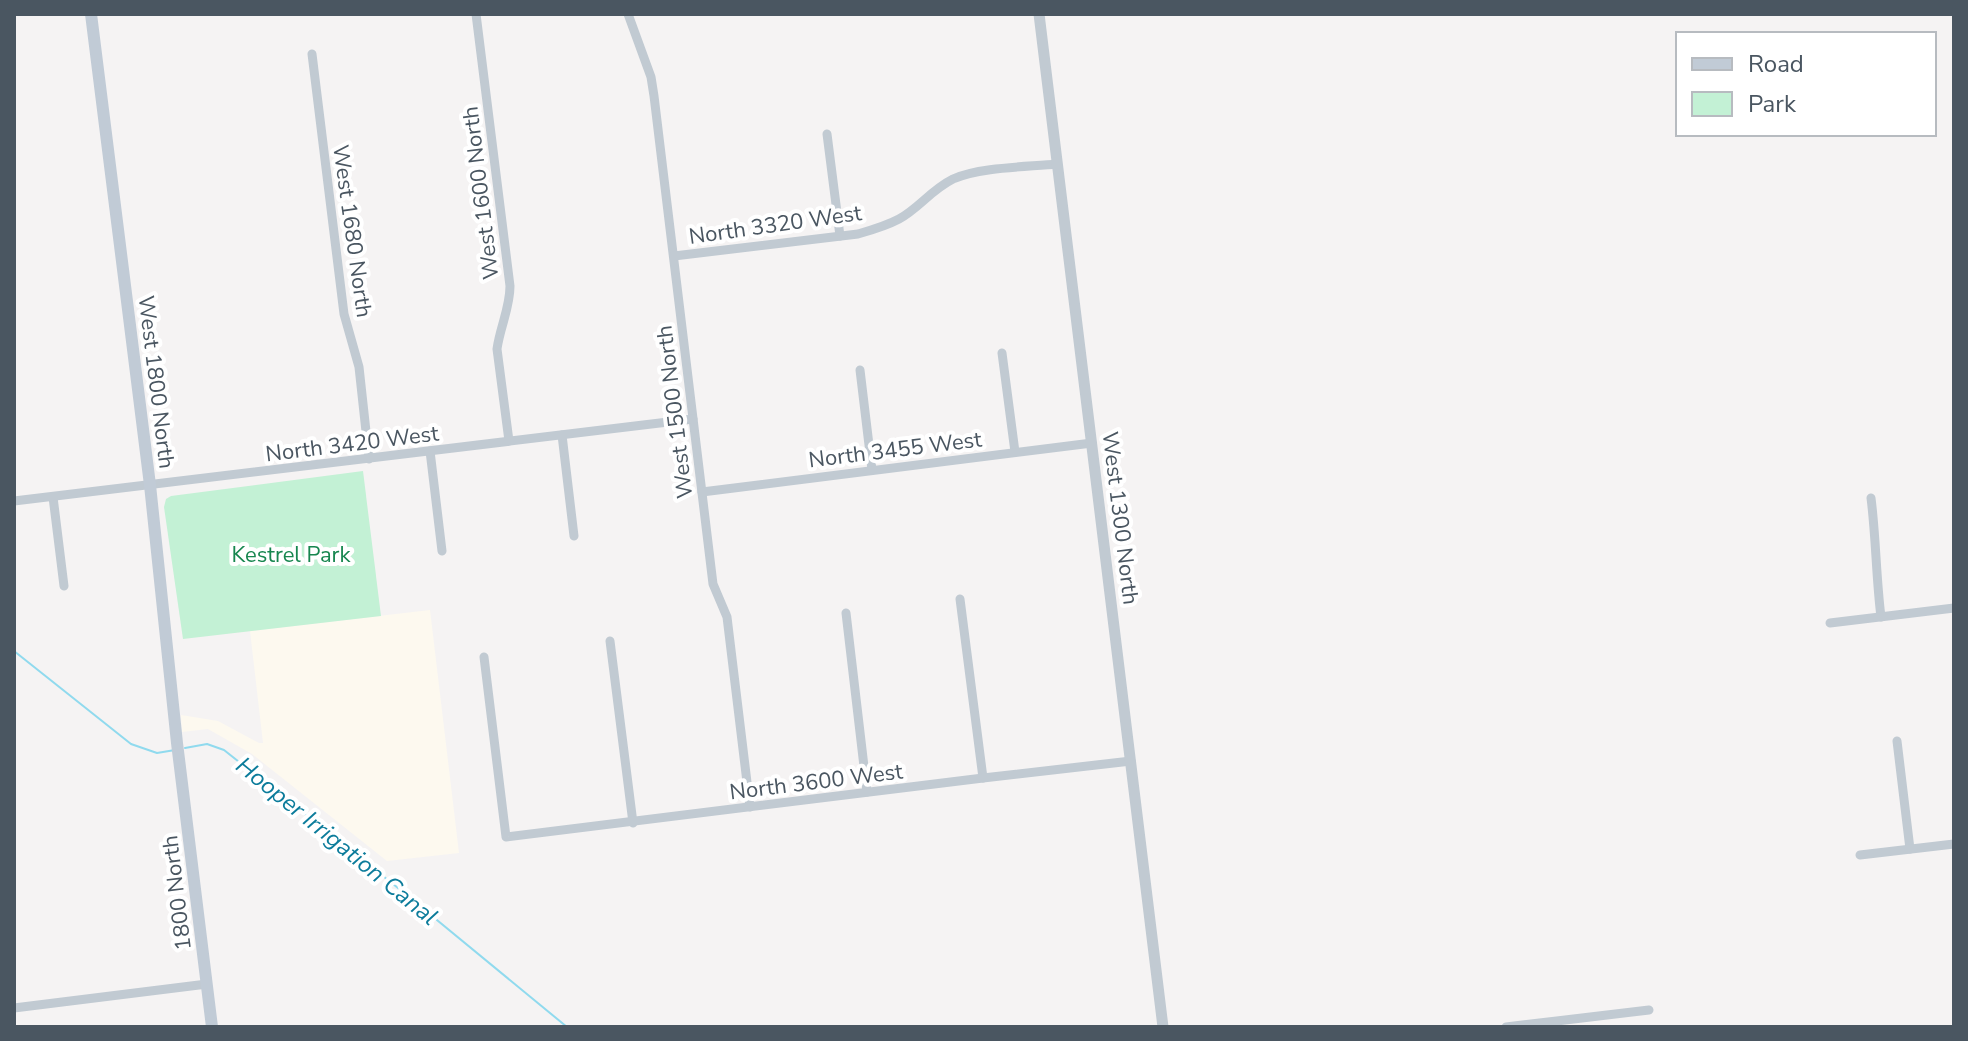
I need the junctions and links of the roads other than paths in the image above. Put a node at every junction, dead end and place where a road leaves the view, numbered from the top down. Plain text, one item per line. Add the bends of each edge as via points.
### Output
1 (91, 14) edge
2 (476, 14) edge
3 (628, 14) edge
4 (1039, 14) edge
5 (312, 54) dead end
6 (827, 134) dead end
7 (1057, 164) junction
8 (840, 236) junction
9 (674, 256) junction
10 (1002, 353) dead end
11 (860, 370) dead end
12 (693, 419) junction
13 (562, 435) junction
14 (509, 441) junction
15 (1092, 443) junction
16 (430, 451) junction
17 (1015, 452) junction
18 (369, 459) junction
19 (872, 470) junction
20 (150, 485) junction
21 (702, 492) junction
22 (53, 497) junction
23 (1871, 498) dead end
24 (14, 501) edge
25 (574, 536) dead end
26 (442, 551) dead end
27 (64, 586) dead end
28 (960, 599) dead end
29 (1954, 608) edge
30 (846, 613) dead end
31 (1881, 617) junction
32 (1830, 623) dead end
33 (610, 641) dead end
34 (484, 657) dead end
35 (1897, 741) dead end
36 (178, 749) joint
37 (1131, 761) junction
38 (983, 778) junction
39 (867, 792) junction
40 (750, 807) junction
41 (633, 823) junction
42 (1954, 844) edge
43 (1910, 849) junction
44 (1860, 855) dead end
45 (207, 984) junction
46 (14, 1008) edge
47 (1649, 1010) dead end
48 (1523, 1026) edge
49 (212, 1027) edge
50 (1163, 1027) edge
51 (1506, 1027) edge

1 - 20 main road, West 1800 North
2 - 14 street, West 1600 North via 510,286 497,349
3 - 9 street, West 1500 North via 651,77
4 - 7 street, West 1300 North
5 - 18 street, West 1680 North via 344,314 359,367
6 - 8 street
7 - 8 street, North 3320 West via 957,177 898,219
7 - 15 street, West 1300 North
8 - 9 street, North 3320 West
9 - 12 street, West 1500 North
10 - 17 street
11 - 19 street
12 - 13 street, North 3420 West
12 - 21 street, West 1500 North
13 - 14 street, North 3420 West
13 - 25 street
14 - 16 street, North 3420 West
15 - 17 street, North 3455 West
15 - 37 street, West 1300 North
16 - 18 street, North 3420 West
16 - 26 street
17 - 19 street, North 3455 West
18 - 20 street, North 3420 West
19 - 21 street, North 3455 West
20 - 22 street, North 3420 West
20 - 36 main road, West 1800 North
21 - 40 street, West 1500 North via 713,584 727,617
22 - 24 street, North 3420 West
22 - 27 street
23 - 31 street
28 - 38 street
29 - 31 street
30 - 39 street
31 - 32 street
33 - 41 street
34 - 41 street, North 3600 West via 506,837
35 - 43 street
36 - 45 main road, 1800 North
37 - 38 street, North 3600 West
37 - 50 street, West 1300 North
38 - 39 street, North 3600 West
39 - 40 street, North 3600 West
40 - 41 street, North 3600 West
42 - 43 street
43 - 44 street
45 - 46 street
45 - 49 main road, 1800 North
47 - 48 street
48 - 51 street

